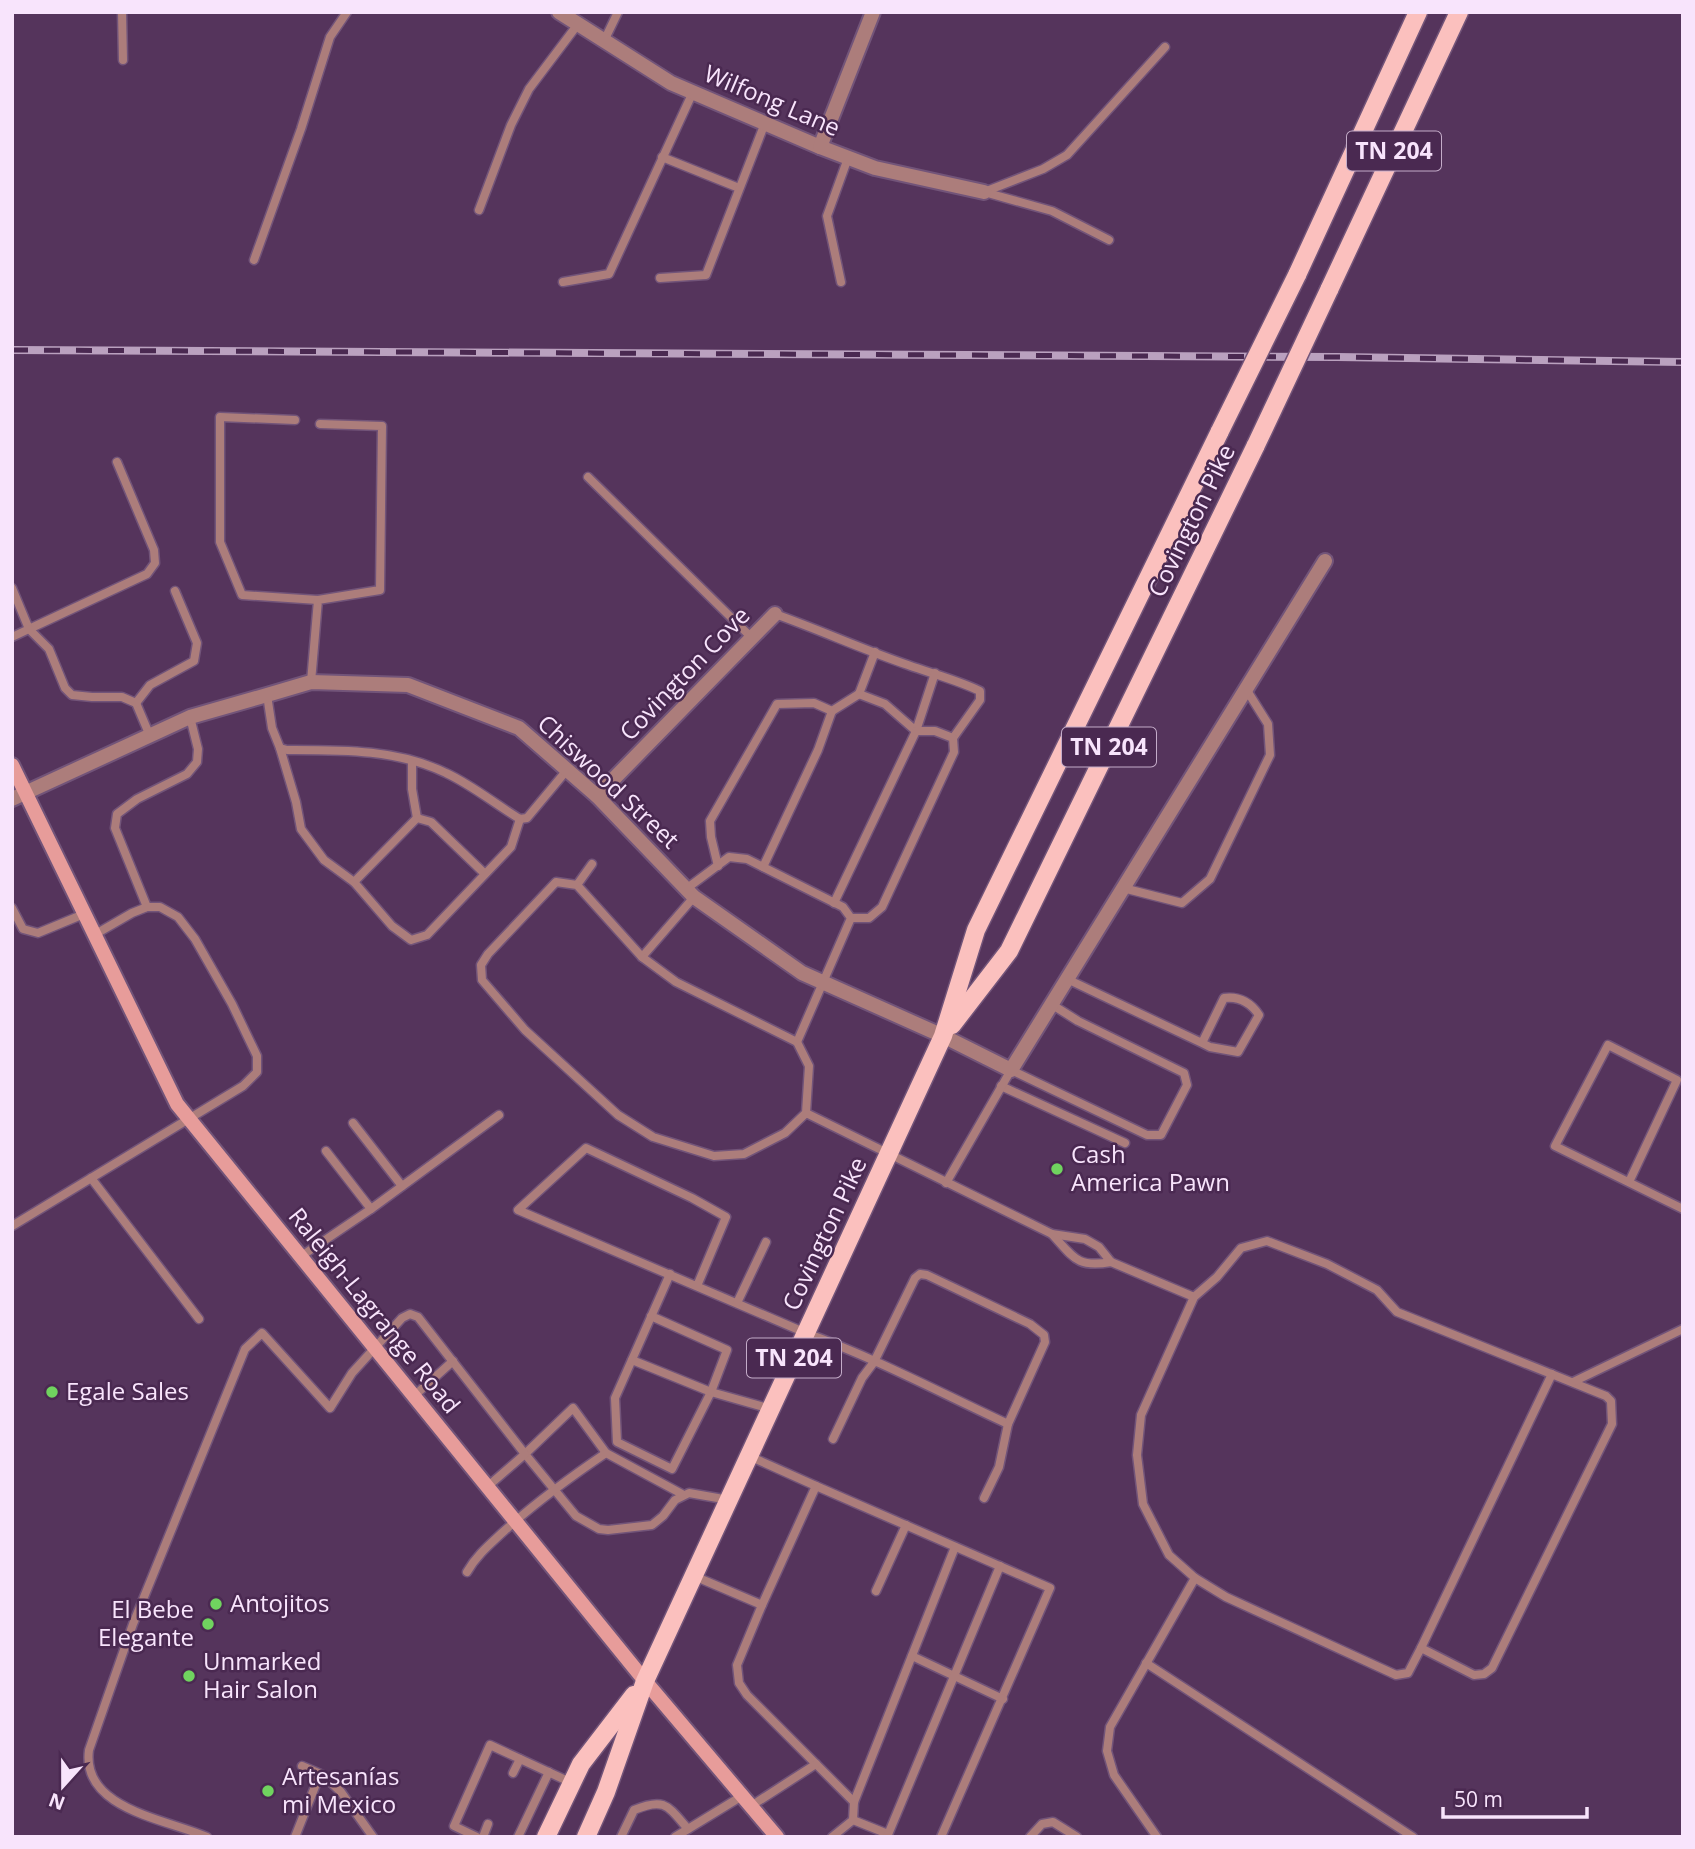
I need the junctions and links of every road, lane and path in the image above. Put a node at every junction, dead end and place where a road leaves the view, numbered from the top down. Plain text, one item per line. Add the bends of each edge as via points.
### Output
1 (122, 12) edge
2 (347, 12) edge
3 (559, 12) edge
4 (618, 12) edge
5 (873, 12) edge
6 (1418, 12) edge
7 (1458, 12) edge
8 (578, 24) junction
9 (604, 41) junction
10 (1165, 47) dead end
11 (123, 60) dead end
12 (693, 92) junction
13 (765, 123) junction
14 (820, 147) junction
15 (663, 157) junction
16 (848, 158) junction
17 (739, 188) junction
18 (984, 192) junction
19 (479, 210) dead end
20 (1109, 240) dead end
21 (254, 260) dead end
22 (660, 278) dead end
23 (563, 282) dead end
24 (841, 282) dead end
25 (295, 420) dead end
26 (320, 424) dead end
27 (117, 463) dead end
28 (588, 477) dead end
29 (1325, 561) dead end
30 (12, 589) edge
31 (175, 591) dead end
32 (318, 600) junction
33 (775, 614) joint
34 (29, 629) junction
35 (12, 637) edge
36 (752, 638) junction
37 (875, 652) junction
38 (935, 673) junction
39 (311, 682) junction
40 (1246, 689) junction
41 (859, 694) junction
42 (267, 695) junction
43 (136, 703) junction
44 (832, 711) junction
45 (190, 718) junction
46 (916, 731) junction
47 (150, 736) junction
48 (953, 738) junction
49 (280, 748) junction
50 (412, 762) junction
51 (12, 765) edge
52 (567, 771) junction
53 (18, 796) edge
54 (597, 796) junction
55 (417, 818) junction
56 (520, 819) junction
57 (592, 864) dead end
58 (718, 866) junction
59 (763, 867) junction
60 (485, 874) junction
61 (354, 883) junction
62 (577, 885) junction
63 (1123, 888) junction
64 (690, 893) junction
65 (834, 903) junction
66 (147, 907) junction
67 (12, 908) edge
68 (83, 914) junction
69 (851, 918) junction
70 (94, 935) junction
71 (642, 957) junction
72 (1067, 979) junction
73 (822, 982) junction
74 (1051, 1004) junction
75 (943, 1036) junction
76 (797, 1042) junction
77 (1202, 1043) junction
78 (1011, 1070) junction
79 (1001, 1086) junction
80 (806, 1114) junction
81 (499, 1115) dead end
82 (188, 1118) junction
83 (353, 1123) dead end
84 (1125, 1143) dead end
85 (326, 1151) dead end
86 (888, 1155) junction
87 (91, 1178) junction
88 (1629, 1182) junction
89 (946, 1183) junction
90 (402, 1186) junction
91 (371, 1209) junction
92 (1683, 1209) edge
93 (12, 1226) edge
94 (1052, 1234) junction
95 (766, 1242) dead end
96 (300, 1257) junction
97 (1111, 1262) junction
98 (670, 1275) junction
99 (697, 1286) junction
100 (1194, 1297) junction
101 (737, 1303) junction
102 (651, 1316) junction
103 (199, 1319) dead end
104 (1683, 1329) edge
105 (806, 1333) junction
106 (374, 1348) junction
107 (632, 1360) junction
108 (453, 1361) junction
109 (874, 1362) junction
110 (1552, 1374) junction
111 (1573, 1382) junction
112 (711, 1392) junction
113 (414, 1396) junction
114 (771, 1409) junction
115 (1007, 1424) junction
116 (834, 1439) dead end
117 (606, 1453) junction
118 (525, 1454) junction
119 (749, 1456) junction
120 (816, 1486) junction
121 (487, 1487) junction
122 (554, 1488) junction
123 (682, 1494) junction
124 (984, 1498) dead end
125 (729, 1500) junction
126 (515, 1521) junction
127 (905, 1525) junction
128 (955, 1547) junction
129 (1000, 1566) junction
130 (467, 1572) dead end
131 (694, 1576) junction
132 (1195, 1578) junction
133 (876, 1591) dead end
134 (762, 1605) junction
135 (1421, 1648) junction
136 (912, 1656) junction
137 (1146, 1663) junction
138 (956, 1677) junction
139 (645, 1681) junction
140 (1003, 1699) junction
141 (520, 1759) junction
142 (816, 1764) junction
143 (302, 1766) dead end
144 (549, 1772) junction
145 (513, 1773) dead end
146 (320, 1774) junction
147 (572, 1783) junction
148 (746, 1801) junction
149 (854, 1802) junction
150 (853, 1820) junction
151 (488, 1824) dead end
152 (688, 1829) junction
153 (888, 1835) edge
154 (371, 1836) edge
155 (207, 1837) edge
156 (295, 1837) edge
157 (477, 1837) edge
158 (483, 1837) edge
159 (518, 1837) edge
160 (546, 1837) edge
161 (586, 1837) edge
162 (621, 1837) edge
163 (675, 1837) edge
164 (777, 1837) edge
165 (832, 1837) edge
166 (941, 1837) edge
167 (1030, 1837) edge
168 (1077, 1837) edge
169 (1157, 1837) edge
170 (1413, 1837) edge

1 - 11 lane
2 - 21 lane via 330,37
3 - 8 street, Wilfong Lane
4 - 9 lane
5 - 14 street
6 - 75 main road, Covington Pike / TN 204, bridge via 1297,275 976,930
7 - 75 main road, Covington Pike / TN 204, bridge via 1256,445 1009,951
8 - 9 street, Wilfong Lane
8 - 19 lane via 529,89
9 - 12 street, Wilfong Lane
10 - 18 lane via 1068,155
12 - 13 street, Wilfong Lane
12 - 15 lane
13 - 14 street, Wilfong Lane
13 - 17 lane
14 - 16 street, Wilfong Lane
15 - 17 lane
15 - 23 lane via 608,274
16 - 18 street, Wilfong Lane
16 - 24 lane via 827,216
17 - 22 lane via 706,275
18 - 20 lane via 1052,211
25 - 32 lane via 220,417 220,542 242,595
26 - 32 lane via 382,426 380,590
27 - 34 lane via 154,550 155,563 147,574
28 - 36 lane
29 - 40 street
30 - 34 lane
31 - 43 lane via 197,643 194,662 150,685
32 - 39 lane
33 - 36 street, Covington Cove
33 - 37 lane
34 - 35 lane
34 - 43 lane via 49,649 72,695 122,696
36 - 54 street, Covington Cove
37 - 38 lane
37 - 41 lane
38 - 46 lane
38 - 48 lane via 981,691 980,700
39 - 42 street, Chiswood Street
39 - 52 street, Chiswood Street via 408,685 519,728
40 - 63 street
40 - 63 lane via 1268,724 1270,755 1210,879 1182,903
41 - 44 lane
41 - 46 lane via 885,704
42 - 45 street, Chiswood Street
42 - 49 lane
43 - 47 lane
44 - 58 lane via 814,702 777,704 710,821
44 - 59 lane
45 - 47 street, Chiswood Street
45 - 66 lane via 197,762 187,774 117,814 115,828
46 - 48 lane via 935,731
46 - 65 lane
47 - 53 street, Chiswood Street
48 - 69 lane via 954,752 882,907 869,918
49 - 50 lane via 347,750
49 - 61 lane via 301,829 324,860
50 - 55 lane
50 - 56 lane via 448,774
51 - 53 main road, Raleigh-Lagrange Road
52 - 54 street, Chiswood Street
52 - 56 lane via 527,818
53 - 68 main road, Raleigh-Lagrange Road
54 - 64 street, Chiswood Street
55 - 60 lane via 431,822
55 - 61 lane
56 - 60 lane via 511,846
57 - 62 lane
58 - 59 lane via 729,857
58 - 64 lane
59 - 65 lane
60 - 61 lane via 427,935 411,940 392,926
62 - 71 lane
62 - 80 lane via 556,882 481,965 482,980 525,1030 618,1115 653,1137 714,1156 744,1154 785,1133
63 - 72 street
64 - 71 lane
64 - 73 street, Chiswood Street via 802,973
65 - 69 lane
66 - 70 lane
66 - 82 lane via 160,907 178,917 195,939 257,1056 257,1072 243,1086
67 - 68 lane via 23,929 38,933
68 - 70 main road, Raleigh-Lagrange Road
69 - 73 lane
70 - 82 main road, Raleigh-Lagrange Road
71 - 76 lane via 676,982
72 - 74 street
72 - 77 lane
73 - 75 street, Chiswood Street
73 - 76 lane
74 - 78 street
74 - 78 lane via 1184,1073 1187,1085 1161,1135 1147,1135
75 - 78 street, Chiswood Street
75 - 86 main road, Covington Pike / TN 204
76 - 80 lane via 809,1066
77 - 77 lane via 1238,1052 1259,1015 1235,996 1224,998
78 - 79 lane
79 - 84 lane
79 - 89 lane
80 - 86 lane
81 - 90 lane
82 - 87 lane
82 - 96 main road, Raleigh-Lagrange Road
83 - 90 lane
85 - 91 lane
86 - 89 lane
86 - 105 main road, Covington Pike / TN 204
87 - 93 lane
87 - 103 lane
88 - 88 lane via 1555,1146 1608,1045 1677,1080
88 - 92 lane
89 - 94 lane
90 - 91 lane
91 - 96 lane
94 - 97 lane via 1085,1239 1100,1247
94 - 97 lane via 1075,1259 1091,1266
95 - 101 lane
96 - 106 main road, Raleigh-Lagrange Road
97 - 100 lane
98 - 99 lane
98 - 99 lane via 518,1210 586,1149 726,1217
98 - 102 lane
99 - 101 lane
100 - 110 lane via 1241,1248 1267,1241 1377,1290 1397,1312
100 - 132 lane via 1141,1415 1138,1455 1143,1504 1168,1555
101 - 105 lane
102 - 107 lane
102 - 112 lane via 727,1350
104 - 111 lane
105 - 109 lane
105 - 114 main road, Covington Pike / TN 204
106 - 108 lane via 410,1314 418,1317
106 - 113 main road, Raleigh-Lagrange Road
106 - 155 lane via 330,1408 262,1333 245,1349 133,1624 89,1750 87,1763 93,1782 106,1796
107 - 112 lane
107 - 112 lane via 615,1398 617,1442 672,1469
108 - 113 lane
108 - 118 lane
109 - 115 lane
109 - 115 lane via 915,1278 927,1275 1044,1335 1045,1342
109 - 116 lane
110 - 111 lane
110 - 135 lane
111 - 135 lane via 1611,1401 1612,1424 1492,1668 1474,1675
112 - 114 lane
113 - 121 main road, Raleigh-Lagrange Road
114 - 119 main road, Covington Pike / TN 204
115 - 124 lane via 999,1467
117 - 118 lane via 573,1408
117 - 122 lane
117 - 123 lane
118 - 121 lane
118 - 122 lane
119 - 120 lane
119 - 125 main road, Covington Pike / TN 204
120 - 127 lane
120 - 134 lane
121 - 126 main road, Raleigh-Lagrange Road
122 - 123 lane via 576,1517 608,1530 652,1525
122 - 126 lane
123 - 125 lane
125 - 131 main road, Covington Pike / TN 204
126 - 130 lane via 475,1558
126 - 139 main road, Raleigh-Lagrange Road
127 - 128 lane
127 - 133 lane
128 - 129 lane
128 - 136 lane
129 - 138 lane
129 - 140 lane via 1050,1588
131 - 134 lane
131 - 139 main road, Covington Pike / TN 204
132 - 135 lane via 1226,1597 1396,1675 1408,1673
132 - 137 lane
134 - 142 lane via 737,1665 740,1683
136 - 138 lane
136 - 149 lane
137 - 169 lane via 1110,1727 1107,1751 1114,1775
137 - 170 lane
138 - 140 lane
138 - 153 lane
139 - 147 main road, Covington Pike / TN 204 via 581,1764
139 - 148 main road, Raleigh-Lagrange Road
139 - 161 main road, Covington Pike / TN 204
140 - 166 lane
141 - 144 lane
141 - 145 lane
141 - 157 lane via 490,1745 454,1826
142 - 148 lane
142 - 149 lane
143 - 146 lane
144 - 147 lane
144 - 159 lane
146 - 154 lane via 341,1792
146 - 156 lane
147 - 160 main road, Covington Pike / TN 204
148 - 152 lane
148 - 164 main road, Raleigh-Lagrange Road
149 - 150 lane
150 - 153 lane
150 - 165 lane
151 - 158 lane
152 - 162 lane via 669,1807 648,1804 634,1810
152 - 163 lane
167 - 168 lane via 1042,1824 1053,1822

